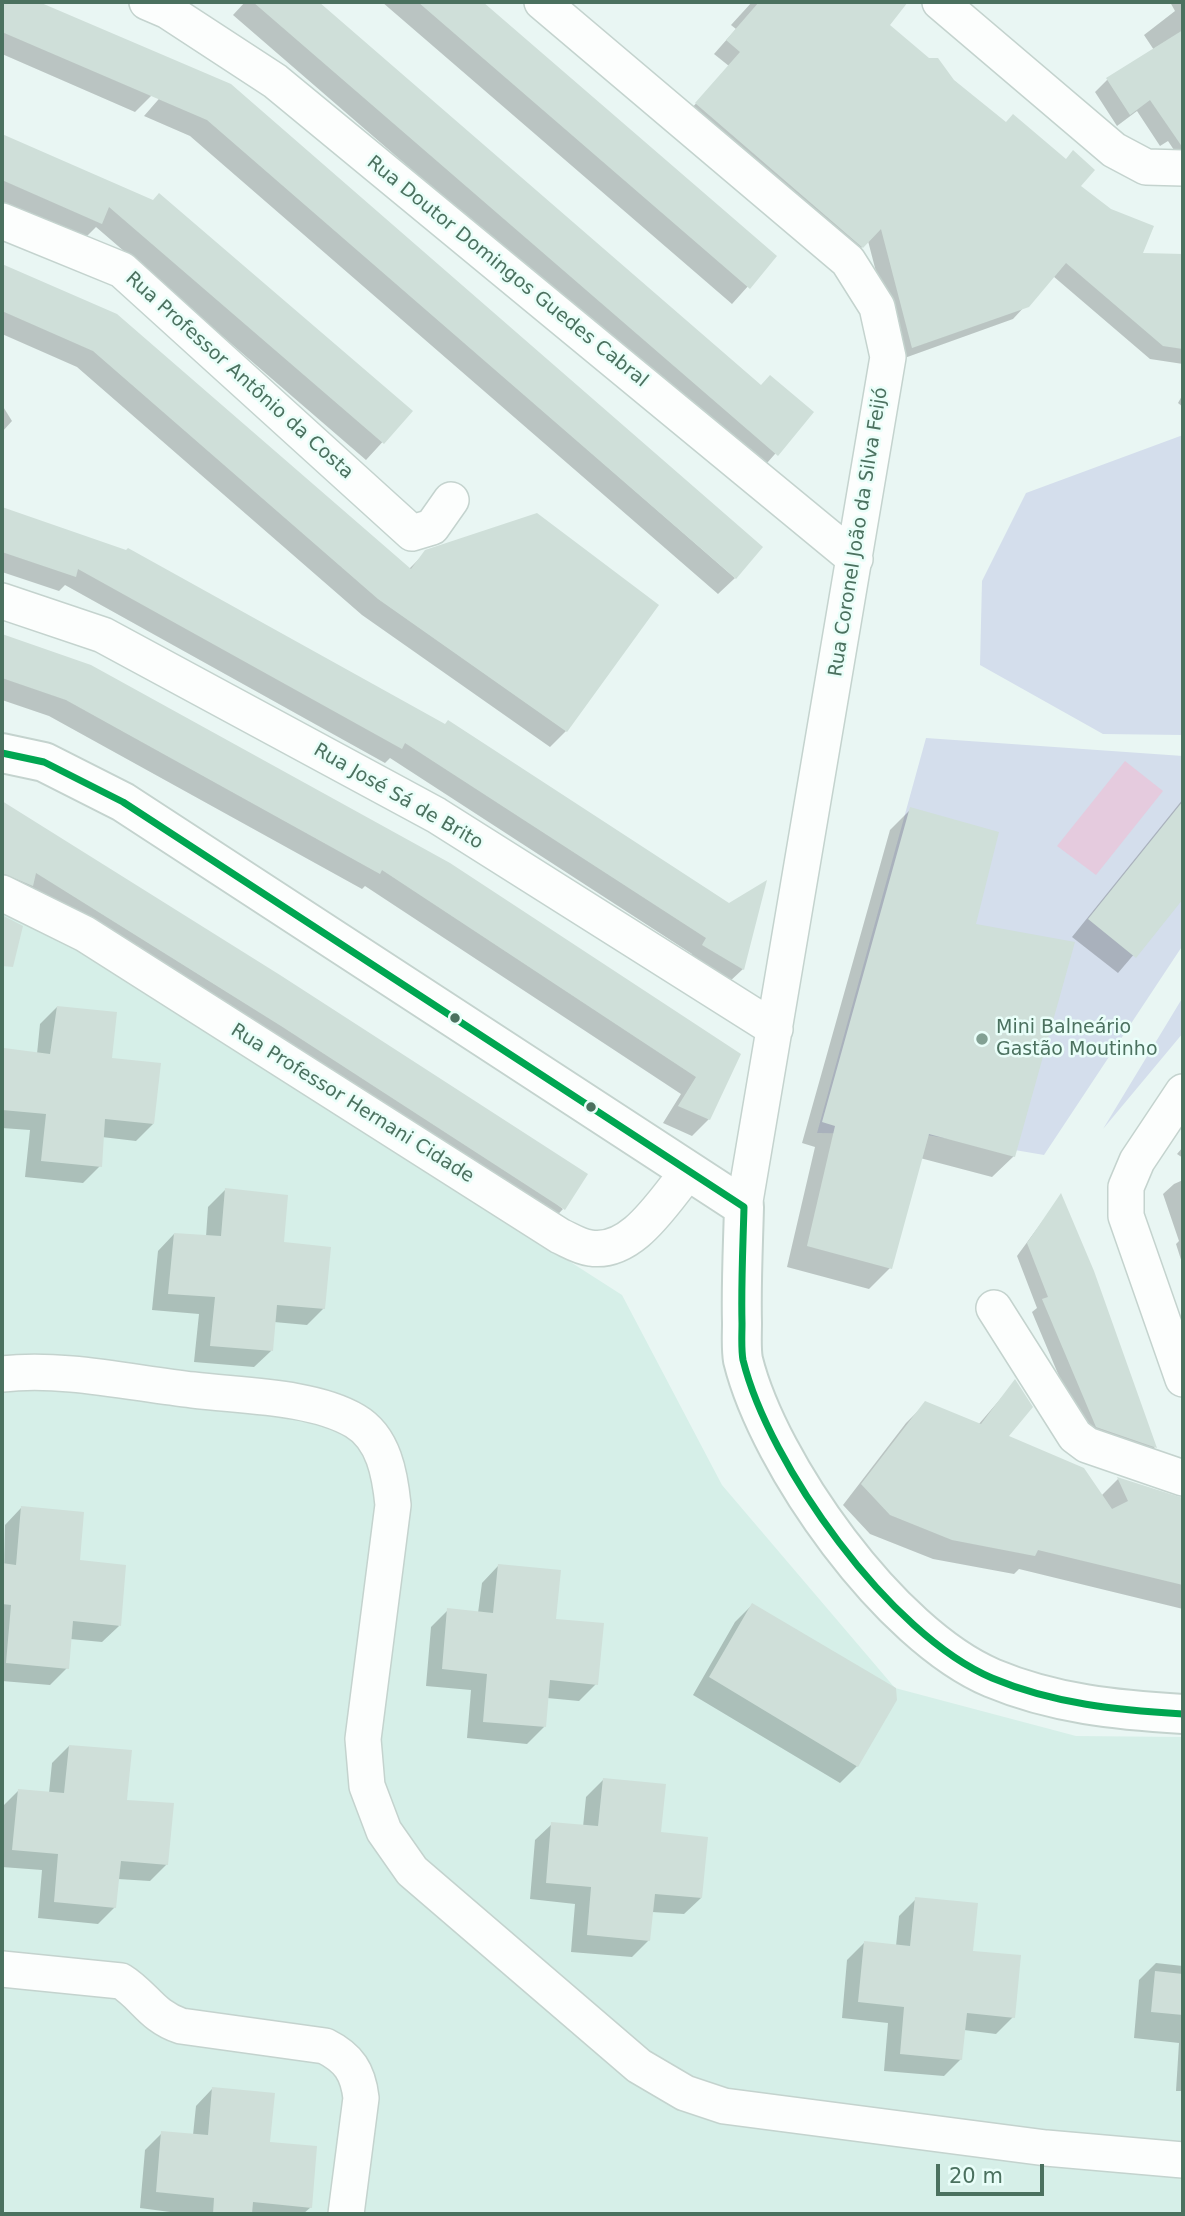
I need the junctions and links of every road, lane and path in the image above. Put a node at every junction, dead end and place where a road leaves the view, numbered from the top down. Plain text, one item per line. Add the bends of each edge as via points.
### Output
1 (147, 2) edge
2 (542, 2) edge
3 (940, 2) edge
4 (1183, 168) edge
5 (2, 221) edge
6 (451, 500) dead end
7 (855, 559) junction
8 (2, 601) edge
9 (2, 753) edge
10 (2, 893) edge
11 (775, 1029) junction
12 (1183, 1092) edge
13 (689, 1171) junction
14 (744, 1207) junction
15 (994, 1308) dead end
16 (2, 1374) edge
17 (1183, 1379) edge
18 (1183, 1478) edge
19 (1183, 1714) edge
20 (2, 1969) edge
21 (1183, 2161) edge
22 (346, 2214) edge

1 - 7 street, Rua Doutor Domingos Guedes Cabral via 275,81
2 - 7 street, Rua Coronel João da Silva Feijó via 848,261 877,307 888,357
3 - 4 street via 1114,150 1146,167
5 - 6 street, Rua Professor Antônio da Costa via 122,270 412,533 432,527
7 - 11 street, Rua Coronel João da Silva Feijó
8 - 11 street, Rua José Sá de Brito via 103,635 436,815
9 - 13 street via 44,762 123,802
10 - 13 street, Rua Professor Hernani Cidade via 85,934 560,1236 589,1248 613,1247 633,1235
11 - 14 street, Rua Coronel João da Silva Feijó
12 - 17 street via 1137,1161 1126,1187 1126,1216
13 - 14 street
14 - 19 street via 743,1358 751,1382 768,1430 824,1524 874,1585 926,1636 990,1677 1060,1702
15 - 18 street via 1075,1436 1087,1445
16 - 21 street via 89,1378 311,1405 356,1421 373,1439 389,1467 393,1505 363,1739 367,1786 384,1831 412,1871 639,2066 685,2093 724,2106
20 - 22 street via 121,1981 154,2013 173,2023 325,2046 339,2053 352,2065 361,2098

